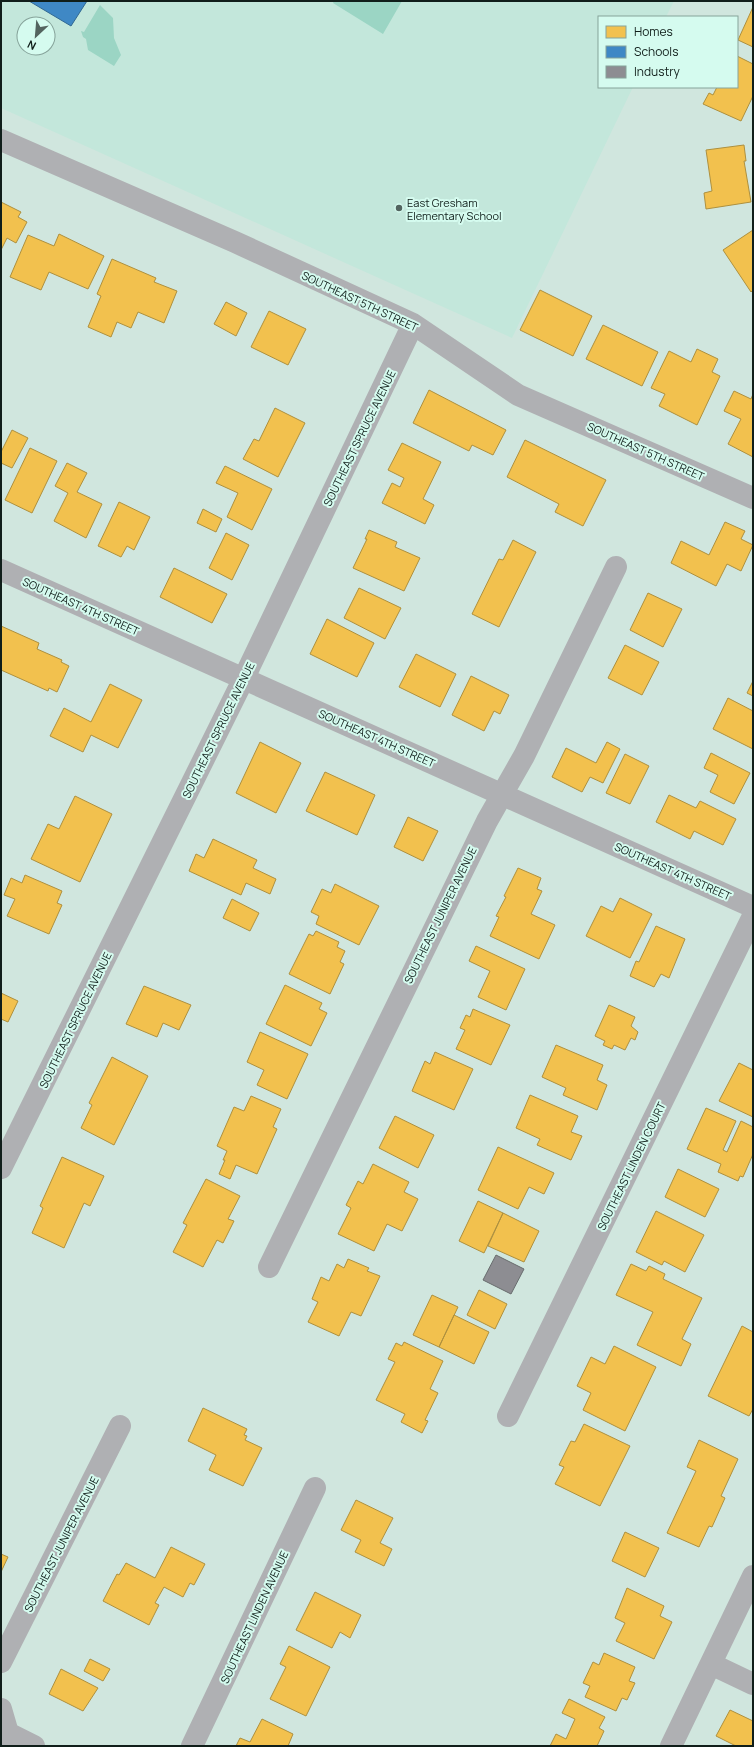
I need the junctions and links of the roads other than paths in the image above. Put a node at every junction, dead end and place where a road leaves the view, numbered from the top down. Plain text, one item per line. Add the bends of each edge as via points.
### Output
1 (1, 140) edge
2 (413, 324) junction
3 (753, 498) edge
4 (616, 567) dead end
5 (1, 570) edge
6 (244, 678) junction
7 (501, 794) junction
8 (753, 907) edge
9 (753, 916) edge
10 (1, 1168) edge
11 (269, 1267) dead end
12 (508, 1416) dead end
13 (120, 1426) dead end
14 (315, 1488) dead end
15 (753, 1576) edge
16 (1, 1662) edge
17 (711, 1664) junction
18 (753, 1684) edge
19 (1, 1709) edge
20 (5, 1740) edge
21 (34, 1746) edge
22 (192, 1746) edge
23 (671, 1746) edge

1 - 2 street, SOUTHEAST 5TH STREET via 235,242
2 - 3 street, SOUTHEAST 5TH STREET via 518,395
2 - 6 street, SOUTHEAST SPRUCE AVENUE
4 - 7 street, SOUTHEAST JUNIPER AVENUE via 524,756
5 - 6 street, SOUTHEAST 4TH STREET
6 - 7 street, SOUTHEAST 4TH STREET
6 - 10 street, SOUTHEAST SPRUCE AVENUE
7 - 8 street, SOUTHEAST 4TH STREET
7 - 11 street, SOUTHEAST JUNIPER AVENUE
9 - 12 street, SOUTHEAST LINDEN COURT
13 - 16 street, SOUTHEAST JUNIPER AVENUE
14 - 22 street, SOUTHEAST LINDEN AVENUE
15 - 17 street
17 - 18 street
17 - 23 street
19 - 20 street
20 - 21 street

